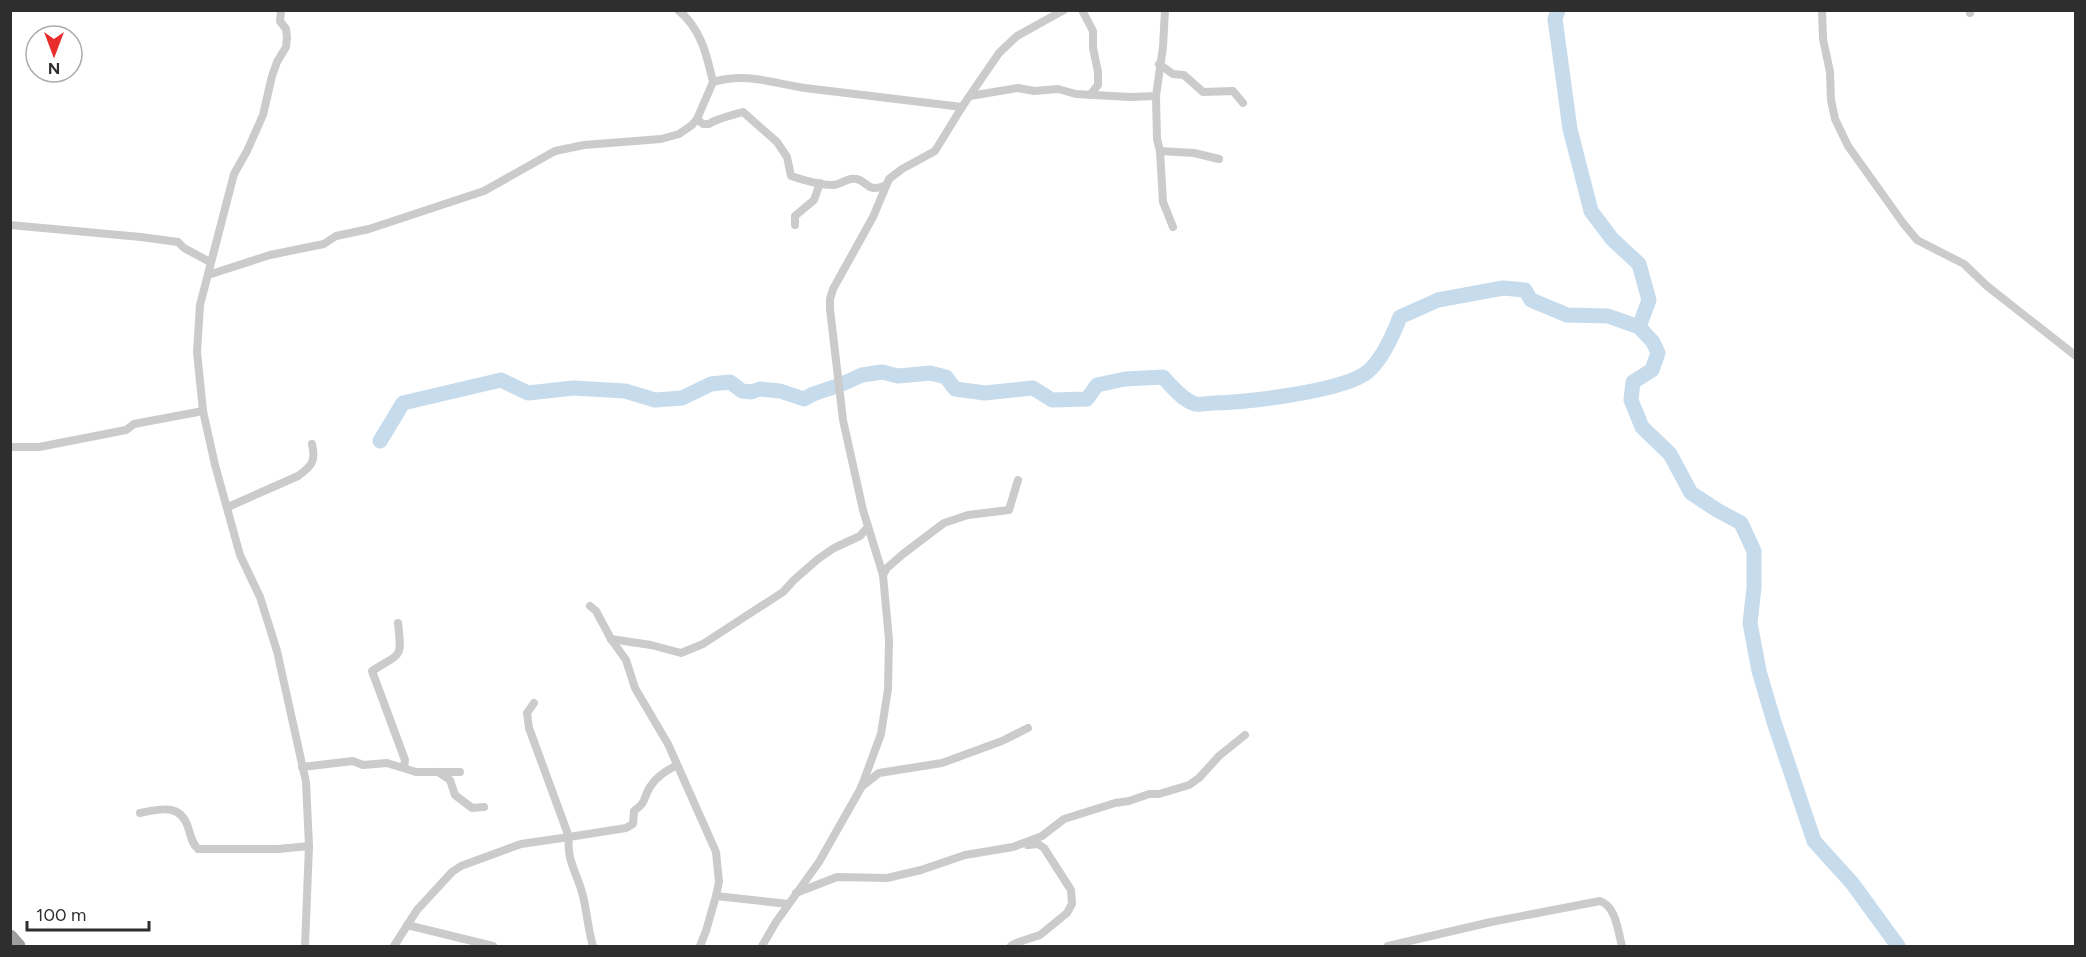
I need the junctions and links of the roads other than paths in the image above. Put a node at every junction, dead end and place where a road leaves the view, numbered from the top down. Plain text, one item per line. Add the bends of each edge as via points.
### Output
1 (281, 10) edge
2 (678, 10) edge
3 (1064, 10) edge
4 (1082, 10) edge
5 (1165, 10) edge
6 (1822, 10) edge
7 (1160, 64) junction
8 (713, 82) junction
9 (1090, 95) junction
10 (970, 96) junction
11 (1156, 96) junction
12 (1243, 103) dead end
13 (962, 107) junction
14 (697, 119) junction
15 (1160, 151) junction
16 (1219, 159) dead end
17 (820, 183) junction
18 (886, 185) junction
19 (10, 225) edge
20 (795, 225) dead end
21 (1173, 227) dead end
22 (210, 261) junction
23 (208, 274) junction
24 (2076, 356) edge
25 (203, 411) junction
26 (312, 444) dead end
27 (10, 447) edge
28 (1018, 480) dead end
29 (228, 507) junction
30 (868, 527) junction
31 (883, 575) junction
32 (590, 606) dead end
33 (398, 623) dead end
34 (610, 639) junction
35 (534, 703) dead end
36 (1028, 728) dead end
37 (1245, 735) dead end
38 (678, 765) junction
39 (302, 767) junction
40 (404, 767) junction
41 (438, 772) junction
42 (460, 772) dead end
43 (861, 788) junction
44 (484, 807) dead end
45 (140, 813) dead end
46 (569, 837) junction
47 (309, 846) junction
48 (1013, 847) junction
49 (796, 893) junction
50 (716, 896) junction
51 (788, 904) junction
52 (407, 925) junction
53 (10, 937) edge
54 (18, 946) edge
55 (305, 946) edge
56 (393, 946) edge
57 (493, 946) edge
58 (593, 946) edge
59 (700, 946) edge
60 (762, 946) edge
61 (1011, 946) edge
62 (1388, 946) edge
63 (1622, 946) edge

1 - 22 street via 286,47 272,76 263,115 234,174
2 - 8 street via 702,42
3 - 10 street via 1017,36 999,53
4 - 9 street via 1093,31 1098,72 1098,85
5 - 7 street
6 - 24 street via 1835,119 1848,146 1903,223 1917,240 1964,264
7 - 11 street
7 - 12 street via 1173,74 1184,75 1203,92 1233,92
8 - 13 street via 737,77
8 - 14 street
9 - 10 street via 1018,88
9 - 11 street
10 - 13 street
11 - 15 street
13 - 18 street via 935,151 895,174
14 - 17 street via 709,124 743,112 777,142 787,157 791,176
14 - 23 street via 679,134 661,139 555,151 484,191 369,230 336,236 324,244
15 - 16 street
15 - 21 street via 1163,202
17 - 18 street via 834,185 852,179 877,189
17 - 20 street via 814,200 795,216
18 - 30 street via 830,299 843,420
19 - 22 street via 178,242
22 - 23 street
23 - 25 street via 197,324
25 - 27 street via 39,447
25 - 29 street
26 - 29 street via 312,463 298,476
28 - 31 street via 1009,510 968,515 944,523
29 - 39 street via 240,555 260,597 277,651
30 - 31 street
30 - 34 street via 860,536 818,559 783,592 703,644 681,652
31 - 43 street via 890,640 888,689 880,734
32 - 34 street
33 - 40 street via 399,655 372,671 405,760
34 - 38 street via 626,660 635,688
35 - 46 street via 527,713 529,728
36 - 43 street via 942,763 879,773
37 - 48 street via 1189,785 1115,802 1064,819 1042,836
38 - 46 street via 658,776 648,789 644,804 634,811 633,824
38 - 50 street via 716,852
39 - 40 street via 353,761
39 - 47 street
40 - 41 street via 416,772
41 - 42 street
41 - 44 street via 450,780 455,795 472,808
43 - 49 street
45 - 47 street via 167,807 176,811 184,818 192,844 198,849
46 - 52 street via 521,844 462,866 424,902
46 - 58 street via 570,864 583,894
47 - 55 street
48 - 49 street via 965,855 886,878 837,878
48 - 61 street via 1034,844 1044,848 1071,890 1072,904 1040,935
49 - 51 street
50 - 51 street
50 - 59 street
51 - 60 street
52 - 56 street
52 - 57 street
53 - 54 highway
62 - 63 street via 1600,902 1613,913

